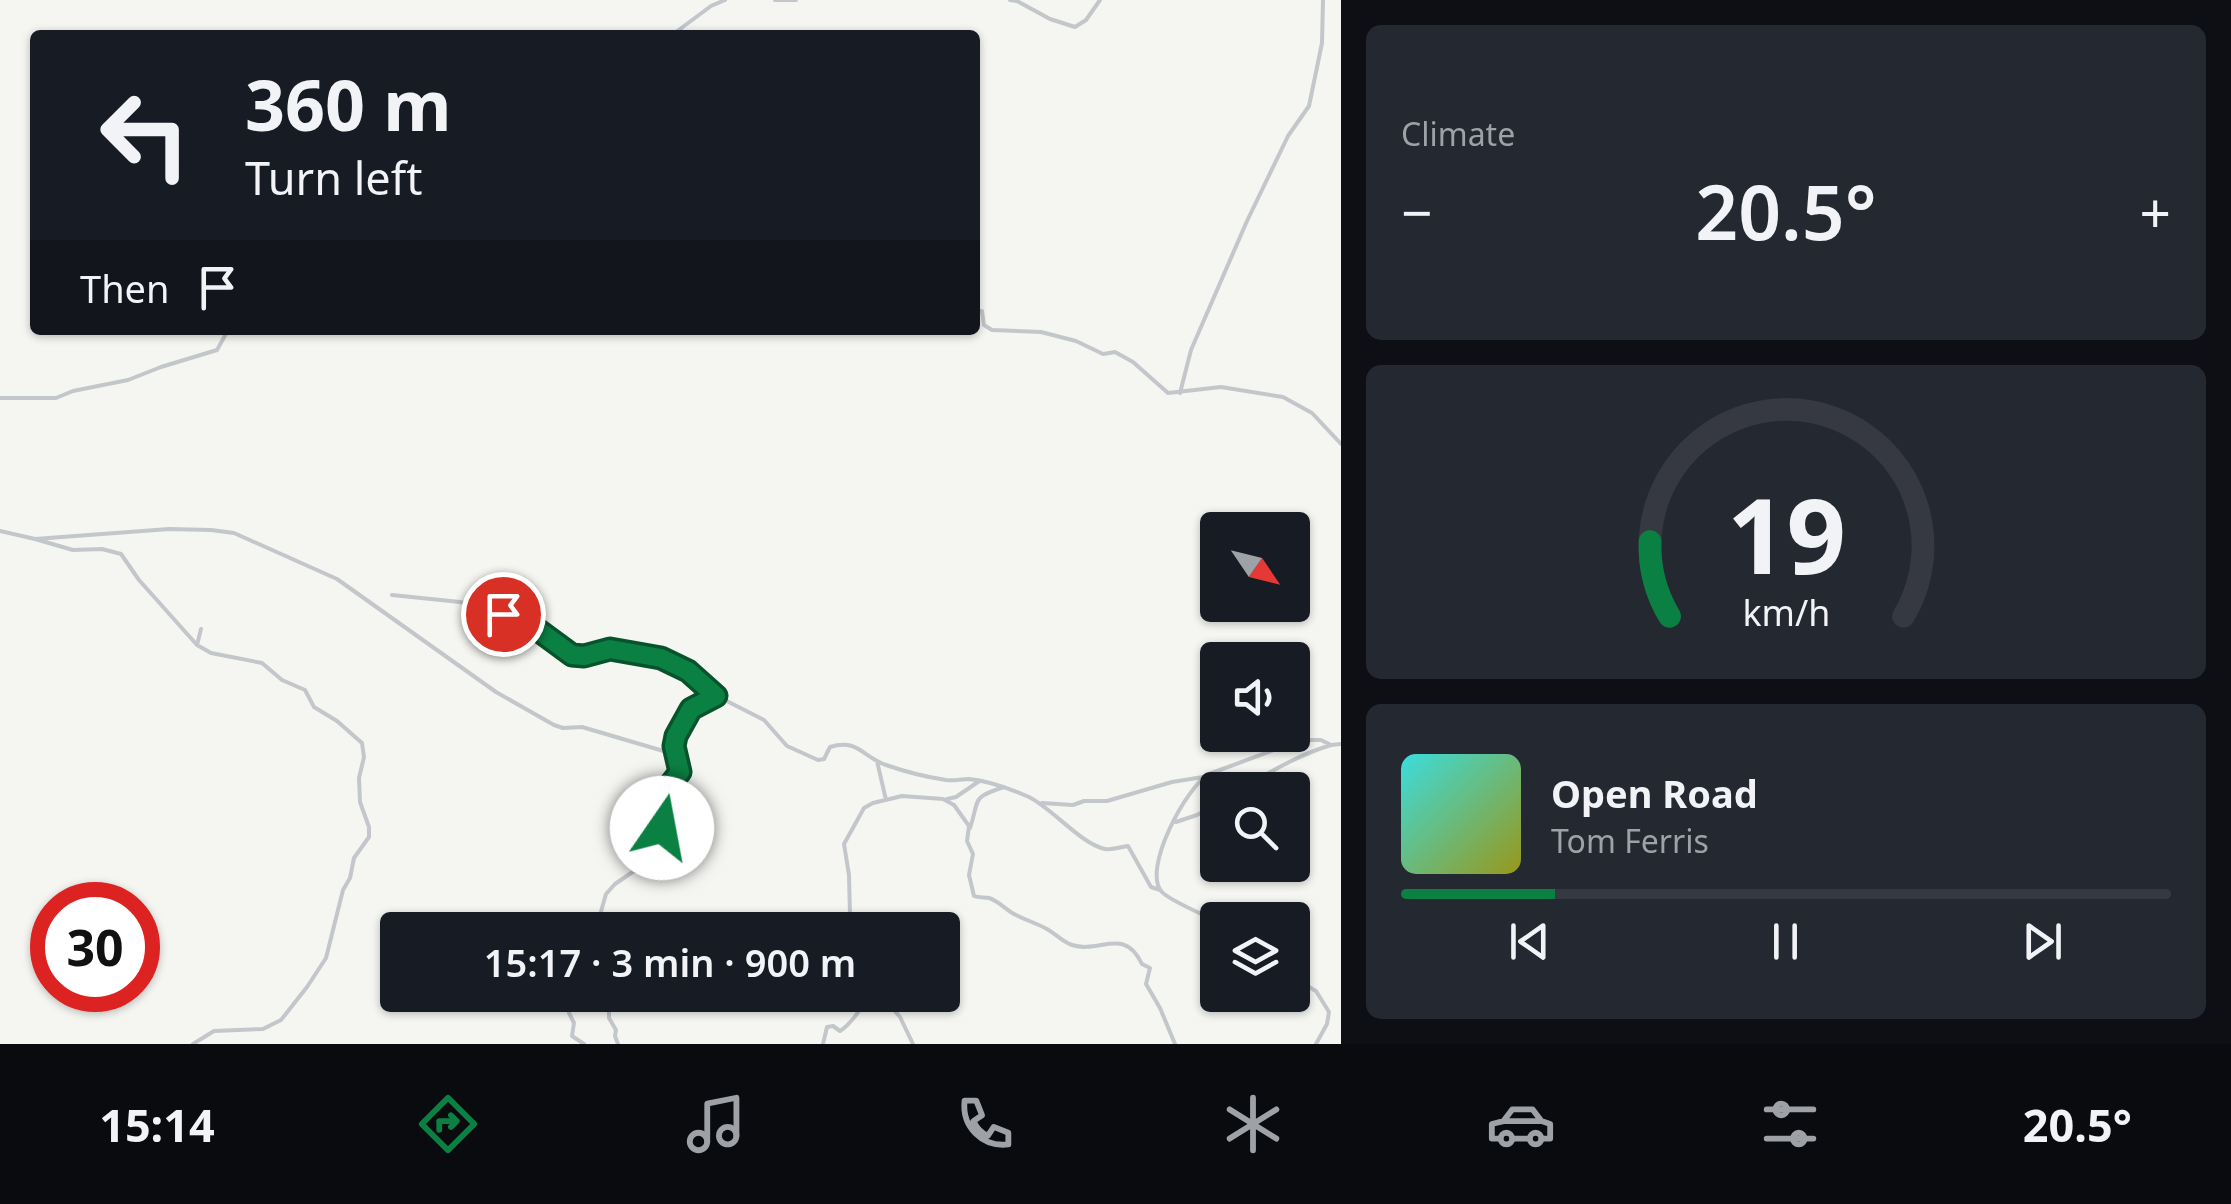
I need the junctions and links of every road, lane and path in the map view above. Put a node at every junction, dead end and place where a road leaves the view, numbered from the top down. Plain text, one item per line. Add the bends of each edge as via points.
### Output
1 (724, 0) edge
2 (776, 0) edge
3 (796, 0) edge
4 (1010, 0) edge
5 (1100, 0) edge
6 (1323, 0) edge
7 (679, 30) edge
8 (980, 311) edge
9 (225, 335) edge
10 (1180, 392) junction
11 (0, 398) edge
12 (1341, 444) edge
13 (0, 532) edge
14 (35, 539) junction
15 (392, 596) dead end
16 (201, 629) dead end
17 (197, 645) junction
18 (716, 696) junction
19 (1331, 744) junction
20 (1341, 744) edge
21 (678, 755) junction
22 (877, 761) junction
23 (1216, 772) edge
24 (1268, 772) edge
25 (1200, 777) edge
26 (978, 781) junction
27 (1200, 781) edge
28 (1004, 788) junction
29 (885, 797) junction
30 (943, 800) junction
31 (1038, 803) junction
32 (1070, 805) junction
33 (1060, 810) junction
34 (1052, 812) junction
35 (1200, 814) edge
36 (1059, 818) junction
37 (1173, 823) junction
38 (970, 828) junction
39 (1160, 890) junction
40 (601, 912) edge
41 (850, 912) edge
42 (1200, 912) edge
43 (1310, 987) edge
44 (609, 1012) edge
45 (858, 1012) edge
46 (896, 1012) edge
47 (569, 1013) dead end
48 (193, 1044) edge
49 (584, 1044) edge
50 (618, 1044) edge
51 (823, 1044) edge
52 (913, 1044) edge
53 (1175, 1044) edge
54 (1316, 1044) edge

1 - 7 street
2 - 3 street
4 - 5 street via 1075,27
6 - 10 street via 1309,106 1247,221 1191,350
8 - 10 street via 992,330 1036,331 1103,354 1115,352 1164,392
9 - 11 street via 217,350 128,380 56,398
10 - 12 street via 1221,387 1288,399
13 - 14 street
14 - 17 street via 121,554
14 - 21 street via 185,529 234,533 338,579 496,692 554,725
15 - 18 street via 460,602 519,617 578,656 610,649 661,658
16 - 17 street
17 - 48 street via 262,663 305,690 314,707 360,741 360,802 369,837 354,858 326,958 284,1018 263,1029 214,1030
18 - 21 street via 689,712 674,739
18 - 22 street via 764,720 787,746 818,760 842,744
19 - 20 street
19 - 23 street via 1301,740
19 - 24 street
21 - 40 street via 680,772 657,812 663,830 634,871 608,892
22 - 26 street via 921,776
22 - 29 street
25 - 32 street
26 - 28 street
26 - 30 street
27 - 37 street
28 - 31 street
28 - 38 street via 982,795
29 - 30 street
29 - 41 street via 862,812 844,844
30 - 38 street via 954,804
31 - 32 street
31 - 34 street
32 - 33 street
33 - 34 street
33 - 36 street
34 - 36 street
35 - 37 street
36 - 39 street via 1094,845 1128,846 1151,888
37 - 39 street via 1158,862
38 - 53 street via 974,896 1072,945 1125,945 1150,968 1146,984
39 - 42 street
43 - 54 street via 1330,1012
44 - 50 street
45 - 51 street via 843,1030 828,1027
46 - 52 street
47 - 49 street via 572,1036

